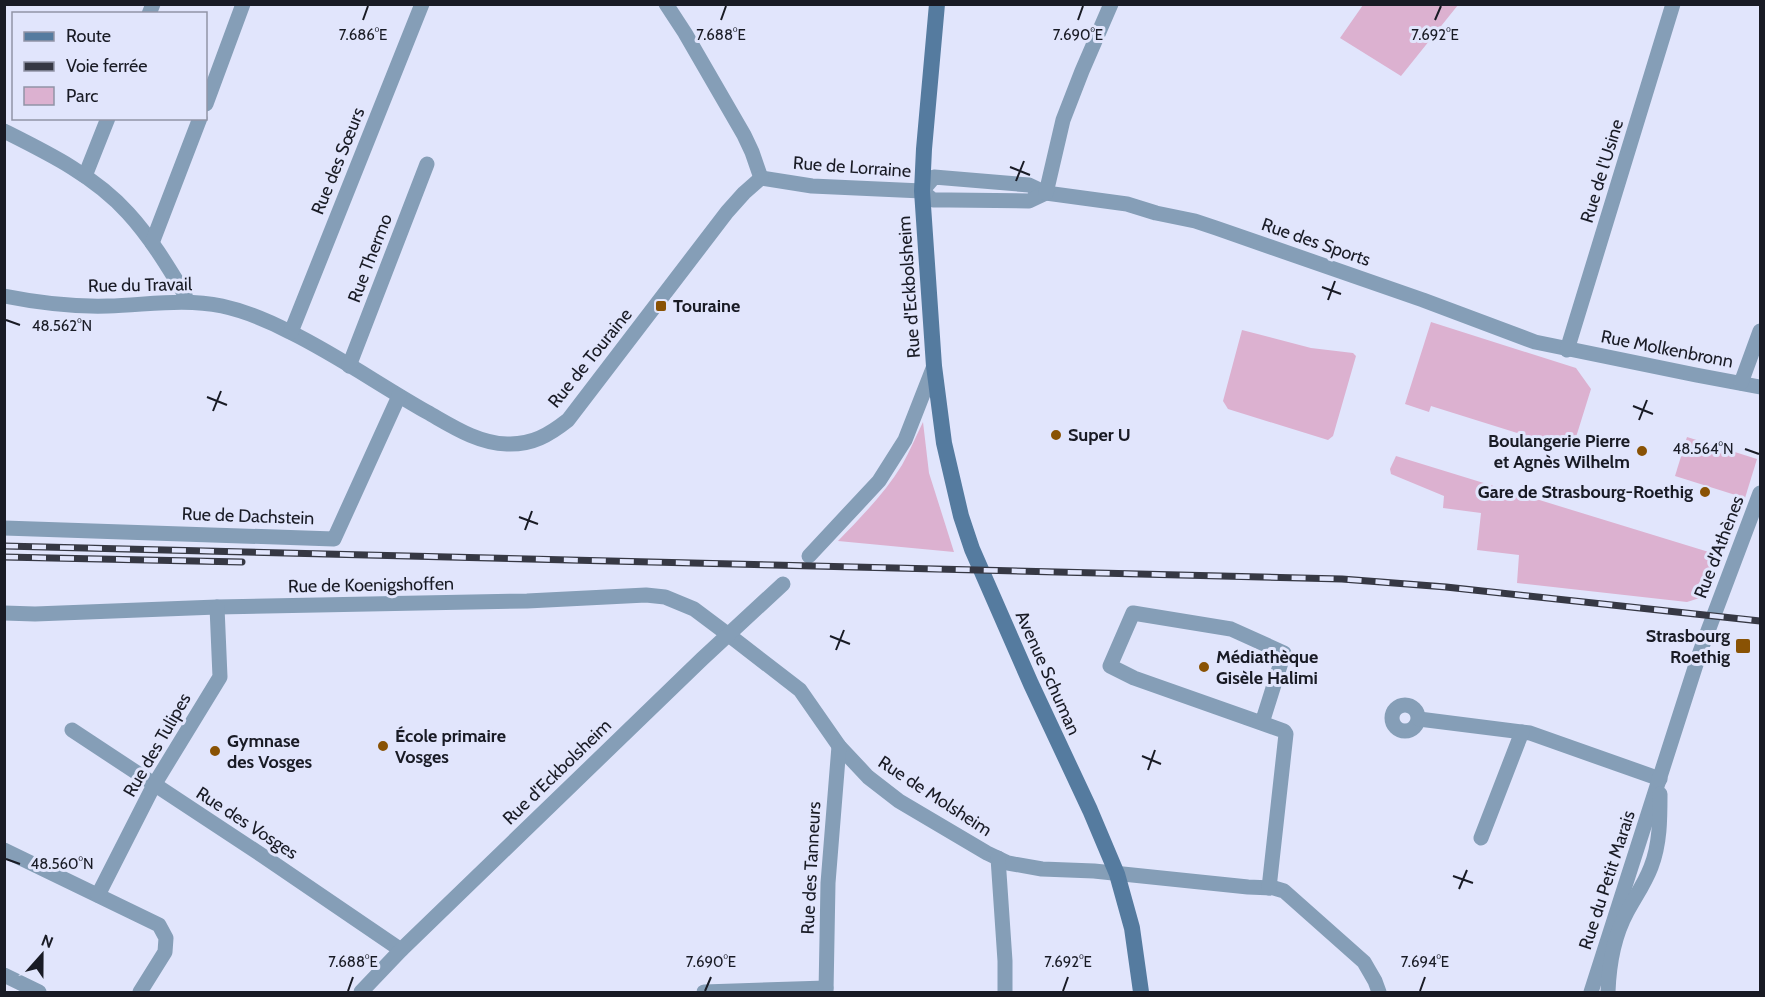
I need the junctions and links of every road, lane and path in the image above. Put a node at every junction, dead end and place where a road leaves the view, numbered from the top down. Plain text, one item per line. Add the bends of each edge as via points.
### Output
1 (243, 4) edge
2 (422, 4) edge
3 (936, 4) edge
4 (1111, 4) edge
5 (1673, 4) edge
6 (672, 7) edge
7 (207, 101) edge
8 (107, 120) edge
9 (199, 120) edge
10 (4, 130) edge
11 (427, 164) dead end
12 (85, 176) junction
13 (761, 178) junction
14 (922, 191) junction
15 (1046, 193) junction
16 (152, 243) junction
17 (4, 296) edge
18 (187, 302) junction
19 (1761, 331) edge
20 (291, 332) junction
21 (1567, 350) junction
22 (349, 366) junction
23 (934, 366) junction
24 (1741, 383) junction
25 (1761, 387) edge
26 (399, 396) junction
27 (1761, 493) edge
28 (4, 528) edge
29 (809, 556) dead end
30 (783, 584) dead end
31 (217, 607) junction
32 (4, 613) edge
33 (1714, 615) joint
34 (728, 634) junction
35 (1419, 719) dead end
36 (1262, 723) junction
37 (72, 730) dead end
38 (1522, 732) junction
39 (839, 746) junction
40 (1660, 779) junction
41 (154, 785) junction
42 (1481, 838) dead end
43 (4, 850) edge
44 (998, 858) junction
45 (1117, 874) junction
46 (1271, 888) junction
47 (98, 895) junction
48 (401, 950) junction
49 (4, 975) edge
50 (826, 990) edge
51 (39, 993) edge
52 (141, 993) edge
53 (361, 993) edge
54 (704, 993) edge
55 (1005, 993) edge
56 (1141, 993) edge
57 (1379, 993) edge
58 (1591, 993) edge
59 (1608, 993) edge

1 - 7 street
2 - 20 street, Rue des Sœurs
3 - 14 main road, Rue d'Eckbolsheim
4 - 15 street via 1063,120
5 - 21 street, Rue de l'Usine
6 - 13 street via 744,135
8 - 12 street
9 - 16 street
10 - 12 street
11 - 22 street, Rue Thermo
12 - 16 street via 127,212
13 - 14 street, Rue de Lorraine via 812,186
13 - 26 street, Rue de Touraine via 727,212 568,420 549,435 512,444 486,441
14 - 15 street, Rue des Sports via 933,200 1029,201
14 - 15 street, Rue des Sports via 934,177 1029,185
14 - 23 main road, Rue d'Eckbolsheim
15 - 21 street, Rue des Sports via 1127,204 1195,221
16 - 18 street
17 - 18 street, Rue du Travail via 64,305
18 - 20 street, Rue du Travail via 222,306
19 - 24 street
20 - 22 street, Rue du Travail
21 - 24 street, Rue Molkenbronn
22 - 26 street, Rue du Travail
23 - 29 street, Rue d'Eckbolsheim via 904,440 879,481
23 - 45 main road, Avenue Schuman via 946,453 972,549
24 - 25 street, Rue Molkenbronn
26 - 28 street, Rue de Dachstein via 334,539
27 - 33 street, Rue d'Athènes
30 - 34 street, Rue d'Eckbolsheim
31 - 32 street, Rue de Koenigshoffen
31 - 34 street, Rue de Koenigshoffen via 527,602 646,595 665,597 694,609
31 - 41 street, Rue des Tulipes via 220,677
33 - 40 street, Rue du Petit Marais
34 - 39 street, Rue de Molsheim via 800,690
34 - 48 street, Rue d'Eckbolsheim
35 - 38 street
36 - 36 street via 1110,666 1133,613 1231,629 1284,653
36 - 46 street via 1286,734
37 - 41 street, Rue des Vosges
38 - 40 street
38 - 42 street
39 - 44 street, Rue de Molsheim via 887,792
39 - 50 street, Rue des Tanneurs via 828,883
40 - 58 street, Rue du Petit Marais
40 - 59 street, Rue du Petit Marais via 1659,830 1651,867 1616,941
41 - 47 street, Rue des Tulipes
41 - 48 street, Rue des Vosges
43 - 47 street
44 - 45 street, Rue de Molsheim via 1021,866
44 - 55 street, Rue de Molsheim
45 - 46 street, Rue de Molsheim
45 - 56 main road, Avenue Schuman via 1132,928
46 - 57 street via 1284,891 1364,962
47 - 52 street via 159,925 166,938 165,952
48 - 53 street, Rue d'Eckbolsheim
49 - 51 street
50 - 54 street

